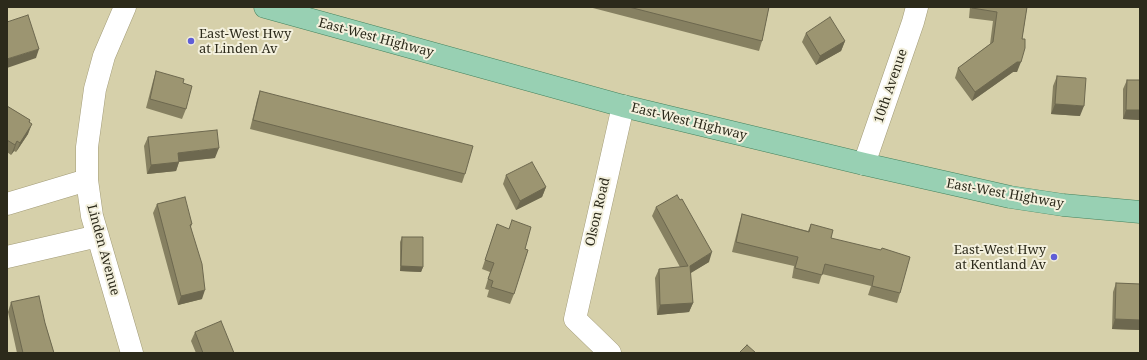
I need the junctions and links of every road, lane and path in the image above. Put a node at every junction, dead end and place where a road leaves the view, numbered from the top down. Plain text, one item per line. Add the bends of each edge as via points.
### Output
1 (125, 7) edge
2 (265, 7) edge
3 (917, 7) edge
4 (623, 106) junction
5 (864, 164) junction
6 (87, 180) junction
7 (1140, 203) edge
8 (7, 204) edge
9 (1118, 209) junction
10 (1140, 212) edge
11 (98, 236) junction
12 (7, 257) edge
13 (132, 353) edge
14 (610, 353) edge

1 - 6 street, Linden Avenue via 104,56 94,89 87,147
2 - 4 main road, East-West Highway
3 - 5 street, 10th Avenue
4 - 5 main road, East-West Highway
4 - 14 street, Olson Road via 574,319
5 - 9 main road, East-West Highway via 1010,197 1063,205
6 - 8 street
6 - 11 street, Linden Avenue via 92,216
7 - 9 main road, East-West Highway
9 - 10 main road, East-West Highway
11 - 12 street
11 - 13 street, Linden Avenue

